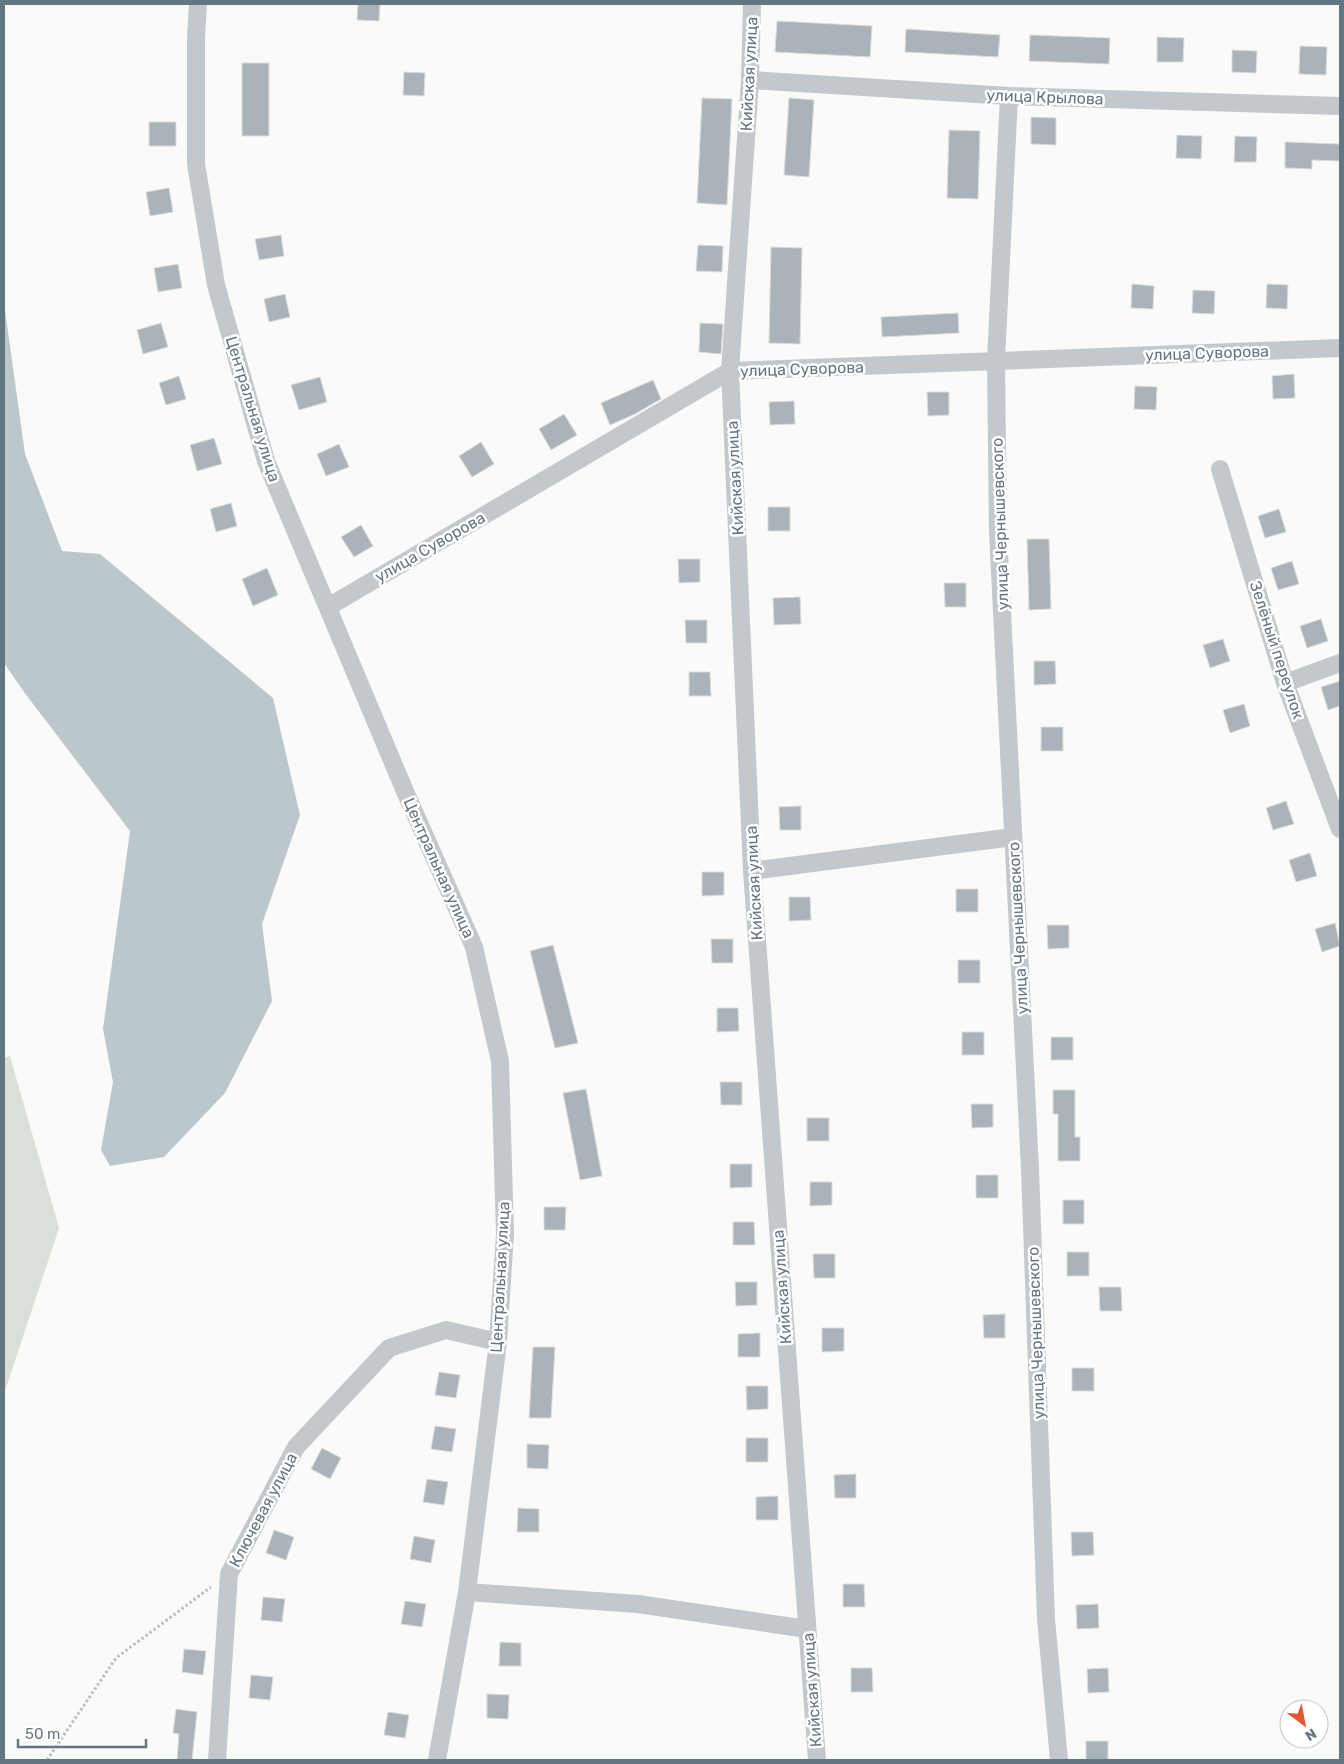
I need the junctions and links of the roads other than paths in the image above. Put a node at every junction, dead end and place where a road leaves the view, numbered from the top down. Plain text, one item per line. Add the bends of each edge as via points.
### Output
1 (198, 4) edge
2 (752, 4) edge
3 (750, 80) junction
4 (1009, 96) junction
5 (1340, 106) edge
6 (1340, 348) edge
7 (996, 360) junction
8 (730, 372) junction
9 (1220, 469) dead end
10 (328, 607) junction
11 (1340, 663) edge
12 (1285, 683) junction
13 (1340, 829) edge
14 (1013, 837) junction
15 (752, 871) junction
16 (498, 1342) junction
17 (467, 1592) junction
18 (807, 1629) junction
19 (217, 1760) edge
20 (437, 1760) edge
21 (817, 1760) edge
22 (1058, 1760) edge

1 - 10 street, Центральная улица via 196,164 216,285 266,461
2 - 3 street, Кийская улица
3 - 4 street, улица Крылова
3 - 8 street, Кийская улица
4 - 5 street, улица Крылова
4 - 7 street, улица Чернышевского
6 - 7 street, улица Суворова
7 - 8 street, улица Суворова
7 - 14 street, улица Чернышевского via 998,532
8 - 10 street, улица Суворова
8 - 15 street, Кийская улица
9 - 12 street, Зелёный переулок
10 - 16 street, Центральная улица via 476,956 500,1061 505,1234
11 - 12 street
12 - 13 street, Зелёный переулок
14 - 15 street
14 - 22 street, улица Чернышевского via 1030,1169 1046,1619
15 - 18 street, Кийская улица
16 - 17 street, Центральная улица
16 - 19 street, Ключевая улица via 446,1330 389,1348 296,1447 229,1574
17 - 18 street via 638,1604
17 - 20 street, Центральная улица
18 - 21 street, Кийская улица

